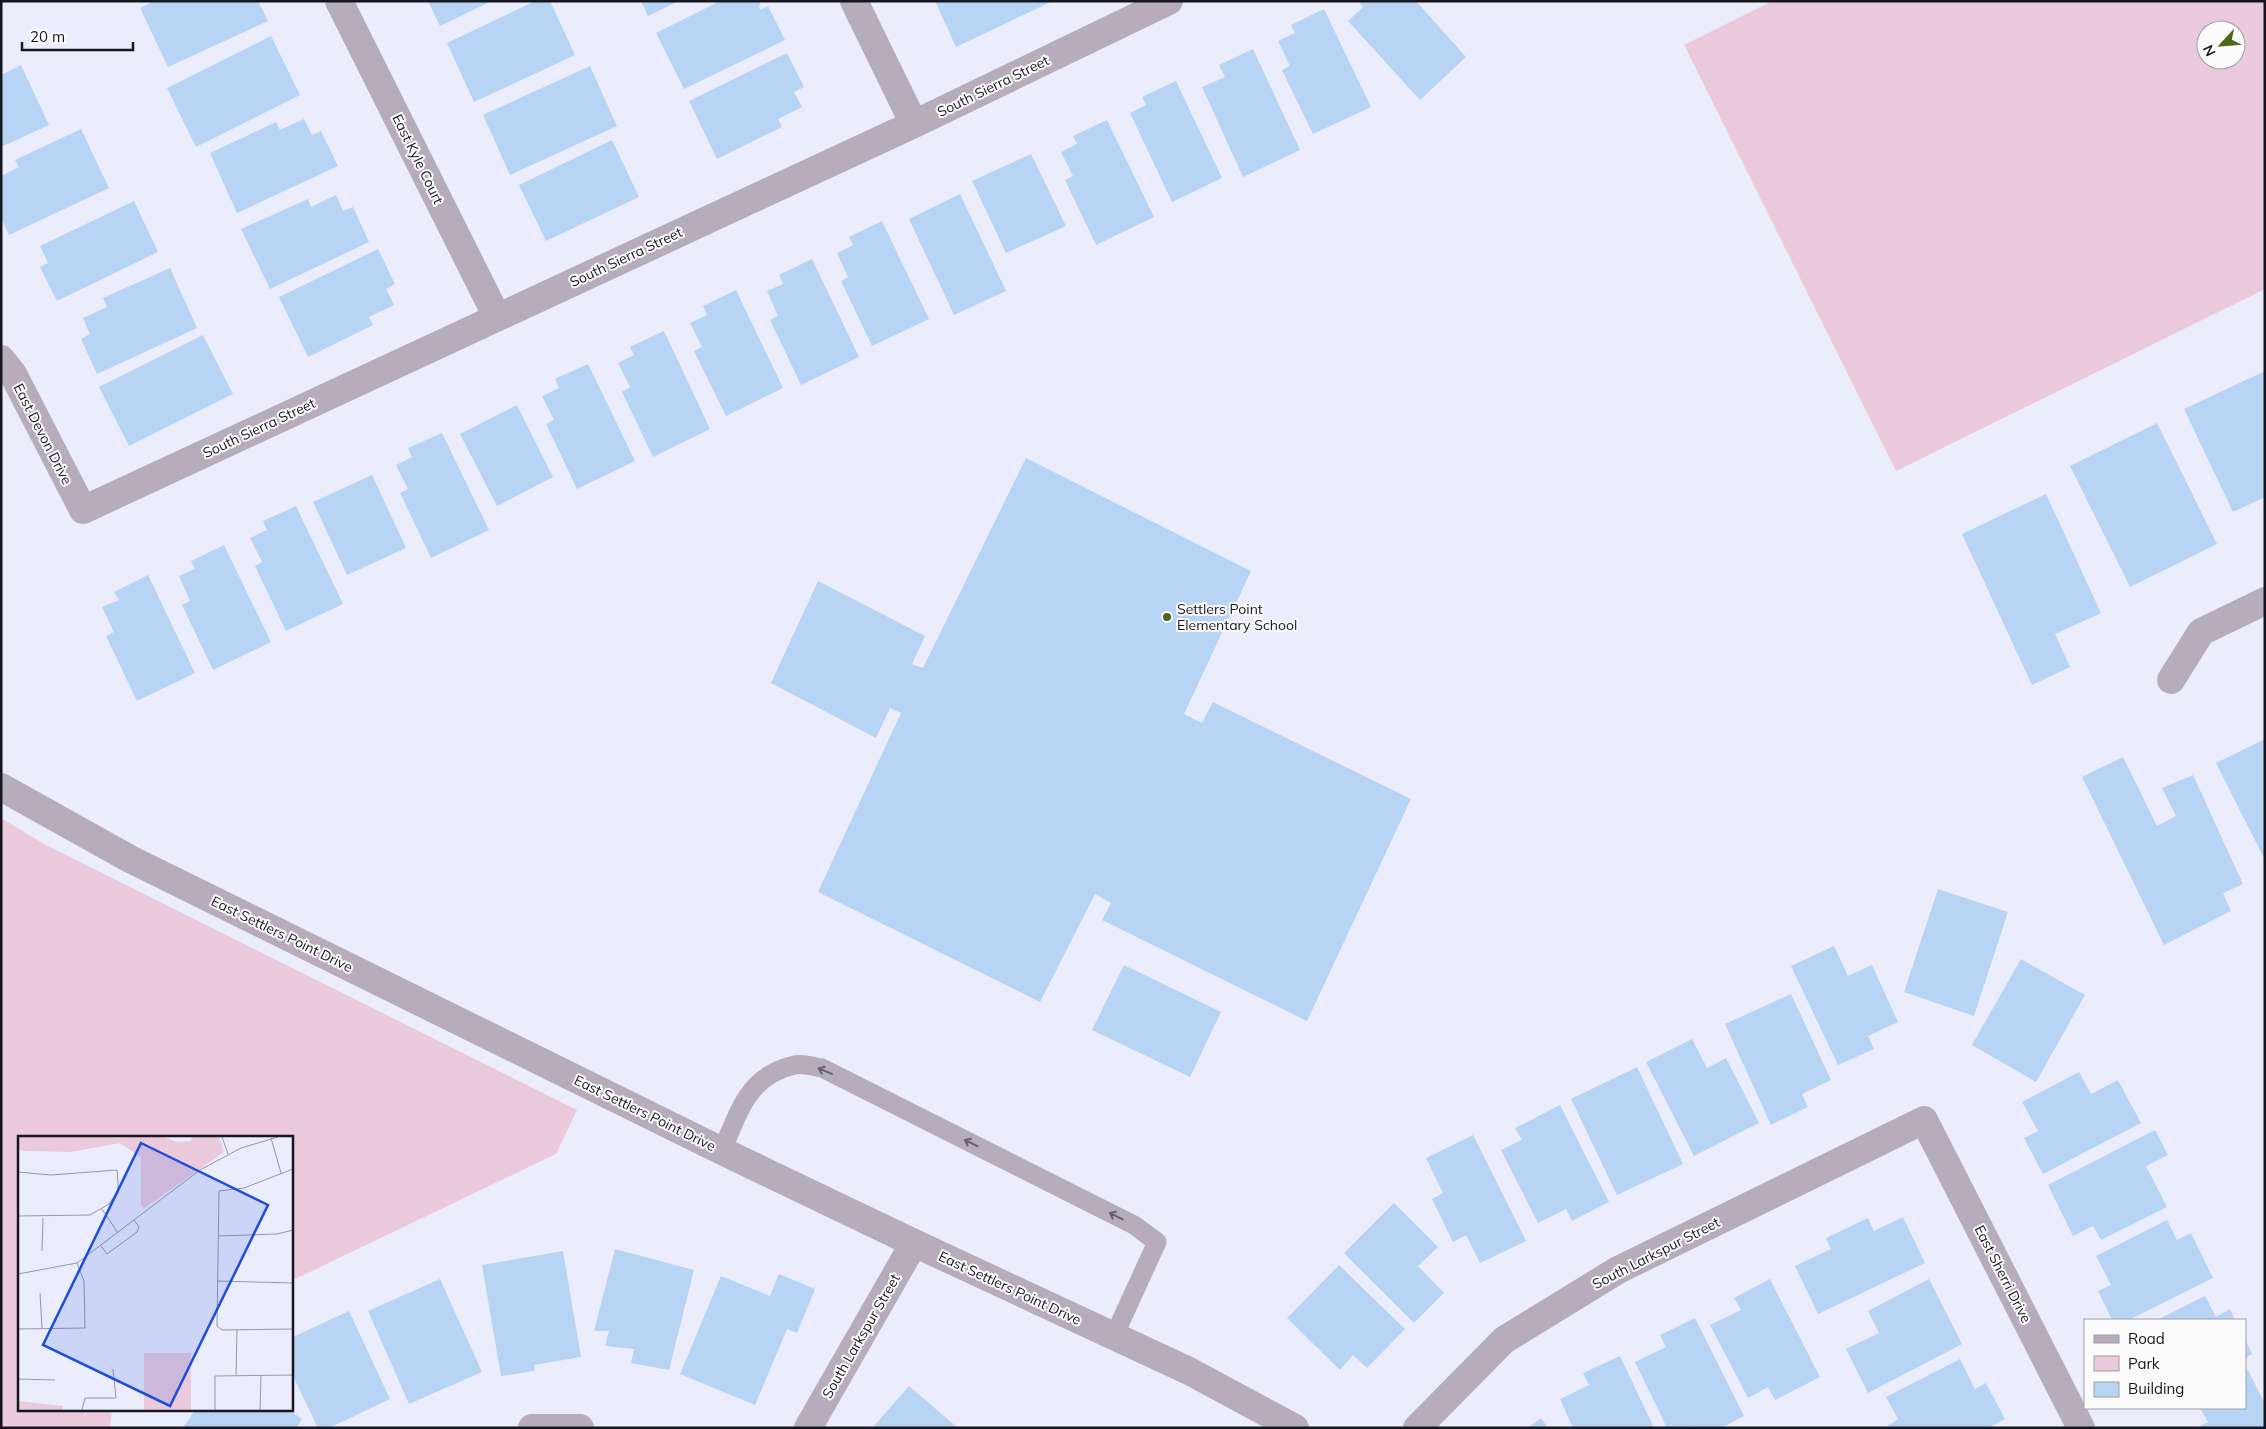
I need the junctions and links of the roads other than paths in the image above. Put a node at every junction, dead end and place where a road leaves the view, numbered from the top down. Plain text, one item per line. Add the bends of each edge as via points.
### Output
1 (340, 1) edge
2 (854, 1) edge
3 (1168, 1) edge
4 (914, 124) junction
5 (497, 317) junction
6 (1, 358) edge
7 (83, 510) joint
8 (2265, 601) edge
9 (2171, 680) dead end
10 (1, 787) edge
11 (1924, 1120) joint
12 (722, 1151) junction
13 (914, 1243) junction
14 (1114, 1336) junction
15 (532, 1428) edge
16 (580, 1428) edge
17 (808, 1428) edge
18 (1295, 1428) edge
19 (1417, 1428) edge
20 (2081, 1428) edge

1 - 5 street, East Kyle Court
2 - 4 street
3 - 4 street, South Sierra Street
4 - 5 street, South Sierra Street
5 - 7 street, South Sierra Street
6 - 7 street, East Devon Drive via 13,374
8 - 9 street via 2201,632
10 - 12 street, East Settlers Point Drive via 139,863
11 - 19 street, South Larkspur Street via 1618,1270 1504,1340
11 - 20 street, East Sherri Drive
12 - 13 street, East Settlers Point Drive
14 -> 12 lane via 1157,1242 1134,1225 822,1068 796,1064 766,1077 746,1096
13 - 14 street, East Settlers Point Drive
13 - 17 street, South Larkspur Street
14 - 18 street, East Settlers Point Drive via 1189,1371
15 - 16 street

